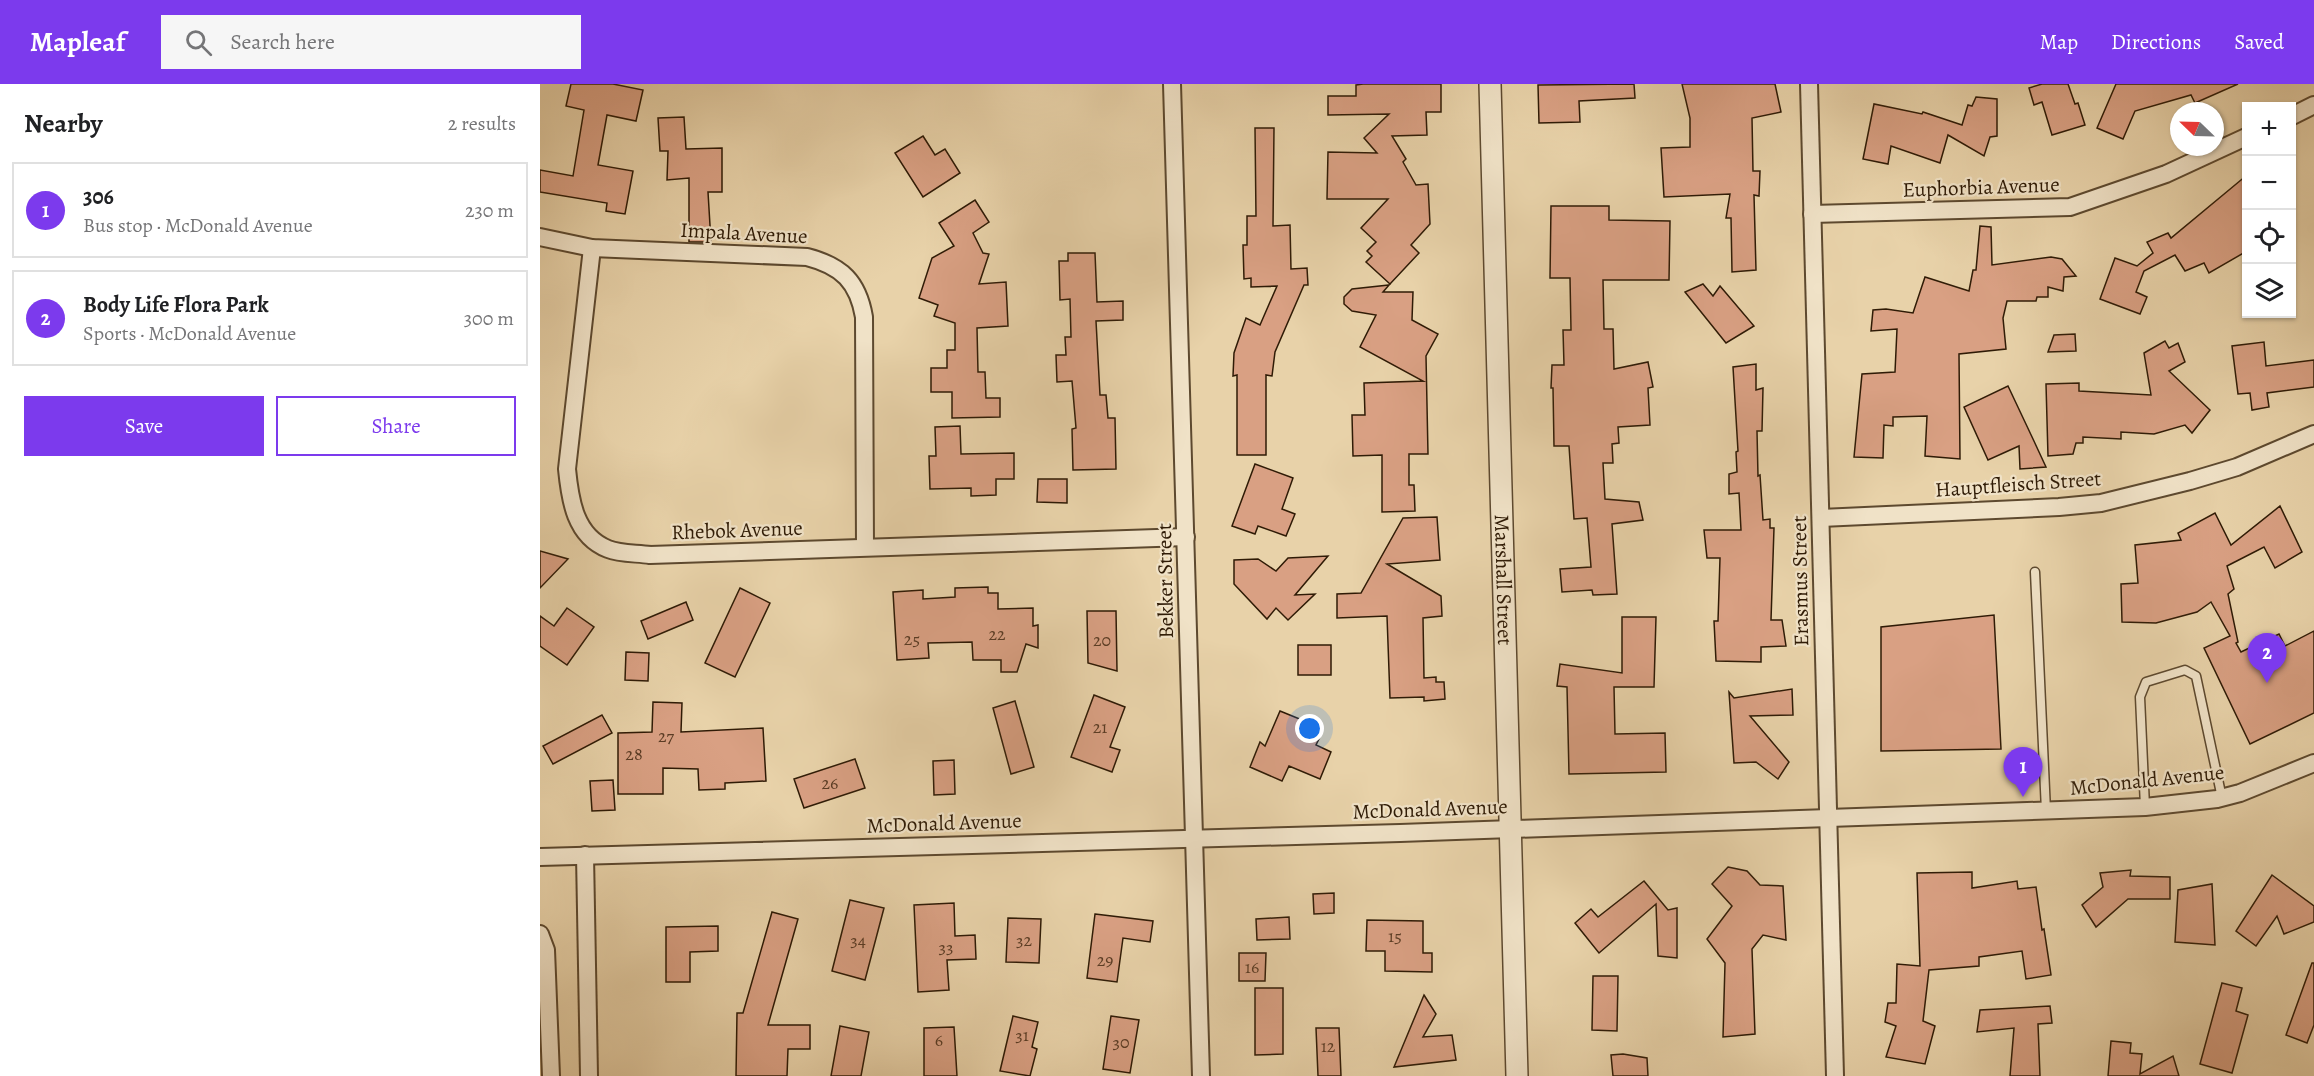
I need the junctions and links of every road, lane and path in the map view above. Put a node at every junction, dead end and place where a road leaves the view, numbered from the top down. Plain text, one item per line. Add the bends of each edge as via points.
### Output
1 (1172, 84) edge
2 (1490, 84) edge
3 (1809, 84) edge
4 (2314, 105) edge
5 (2296, 114) edge
6 (2242, 139) edge
7 (1812, 214) junction
8 (540, 237) edge
9 (592, 248) junction
10 (2314, 434) edge
11 (1821, 518) junction
12 (1186, 537) junction
13 (865, 548) junction
14 (2035, 572) dead end
15 (2314, 763) edge
16 (2222, 798) junction
17 (2145, 807) junction
18 (2046, 812) junction
19 (1829, 819) junction
20 (1510, 829) junction
21 (1193, 839) junction
22 (585, 855) junction
23 (540, 857) edge
24 (540, 934) edge
25 (551, 1076) edge
26 (589, 1076) edge
27 (1201, 1076) edge
28 (1517, 1076) edge
29 (1835, 1076) edge

1 - 12 street, Bekker Street
2 - 20 street, Marshall Street
3 - 7 street, Erasmus Street
4 - 5 street
6 - 7 street, Euphorbia Avenue via 2166,174 2070,207
7 - 11 street, Erasmus Street
8 - 9 street, Impala Avenue
9 - 13 street, Impala Avenue via 807,257 822,261 851,281 861,298 864,317
9 - 13 street, Rhebok Avenue via 567,469 578,522 591,538 609,549 650,555
10 - 11 street, Hauptfleisch Street via 2237,467 2101,503
11 - 19 street, Erasmus Street
12 - 13 street, Rhebok Avenue
12 - 21 street, Bekker Street
14 - 18 lane
15 - 16 street, McDonald Avenue
16 - 17 street, McDonald Avenue
16 - 17 lane via 2196,676 2185,670 2146,681 2142,689
17 - 18 street, McDonald Avenue
18 - 19 street, McDonald Avenue
19 - 20 street, McDonald Avenue
19 - 29 street, Erasmus Street
20 - 21 street, McDonald Avenue
20 - 28 street, Marshall Street
21 - 22 street, McDonald Avenue
21 - 27 street, Bekker Street
22 - 23 street, McDonald Avenue
22 - 26 street
24 - 25 street via 546,950

